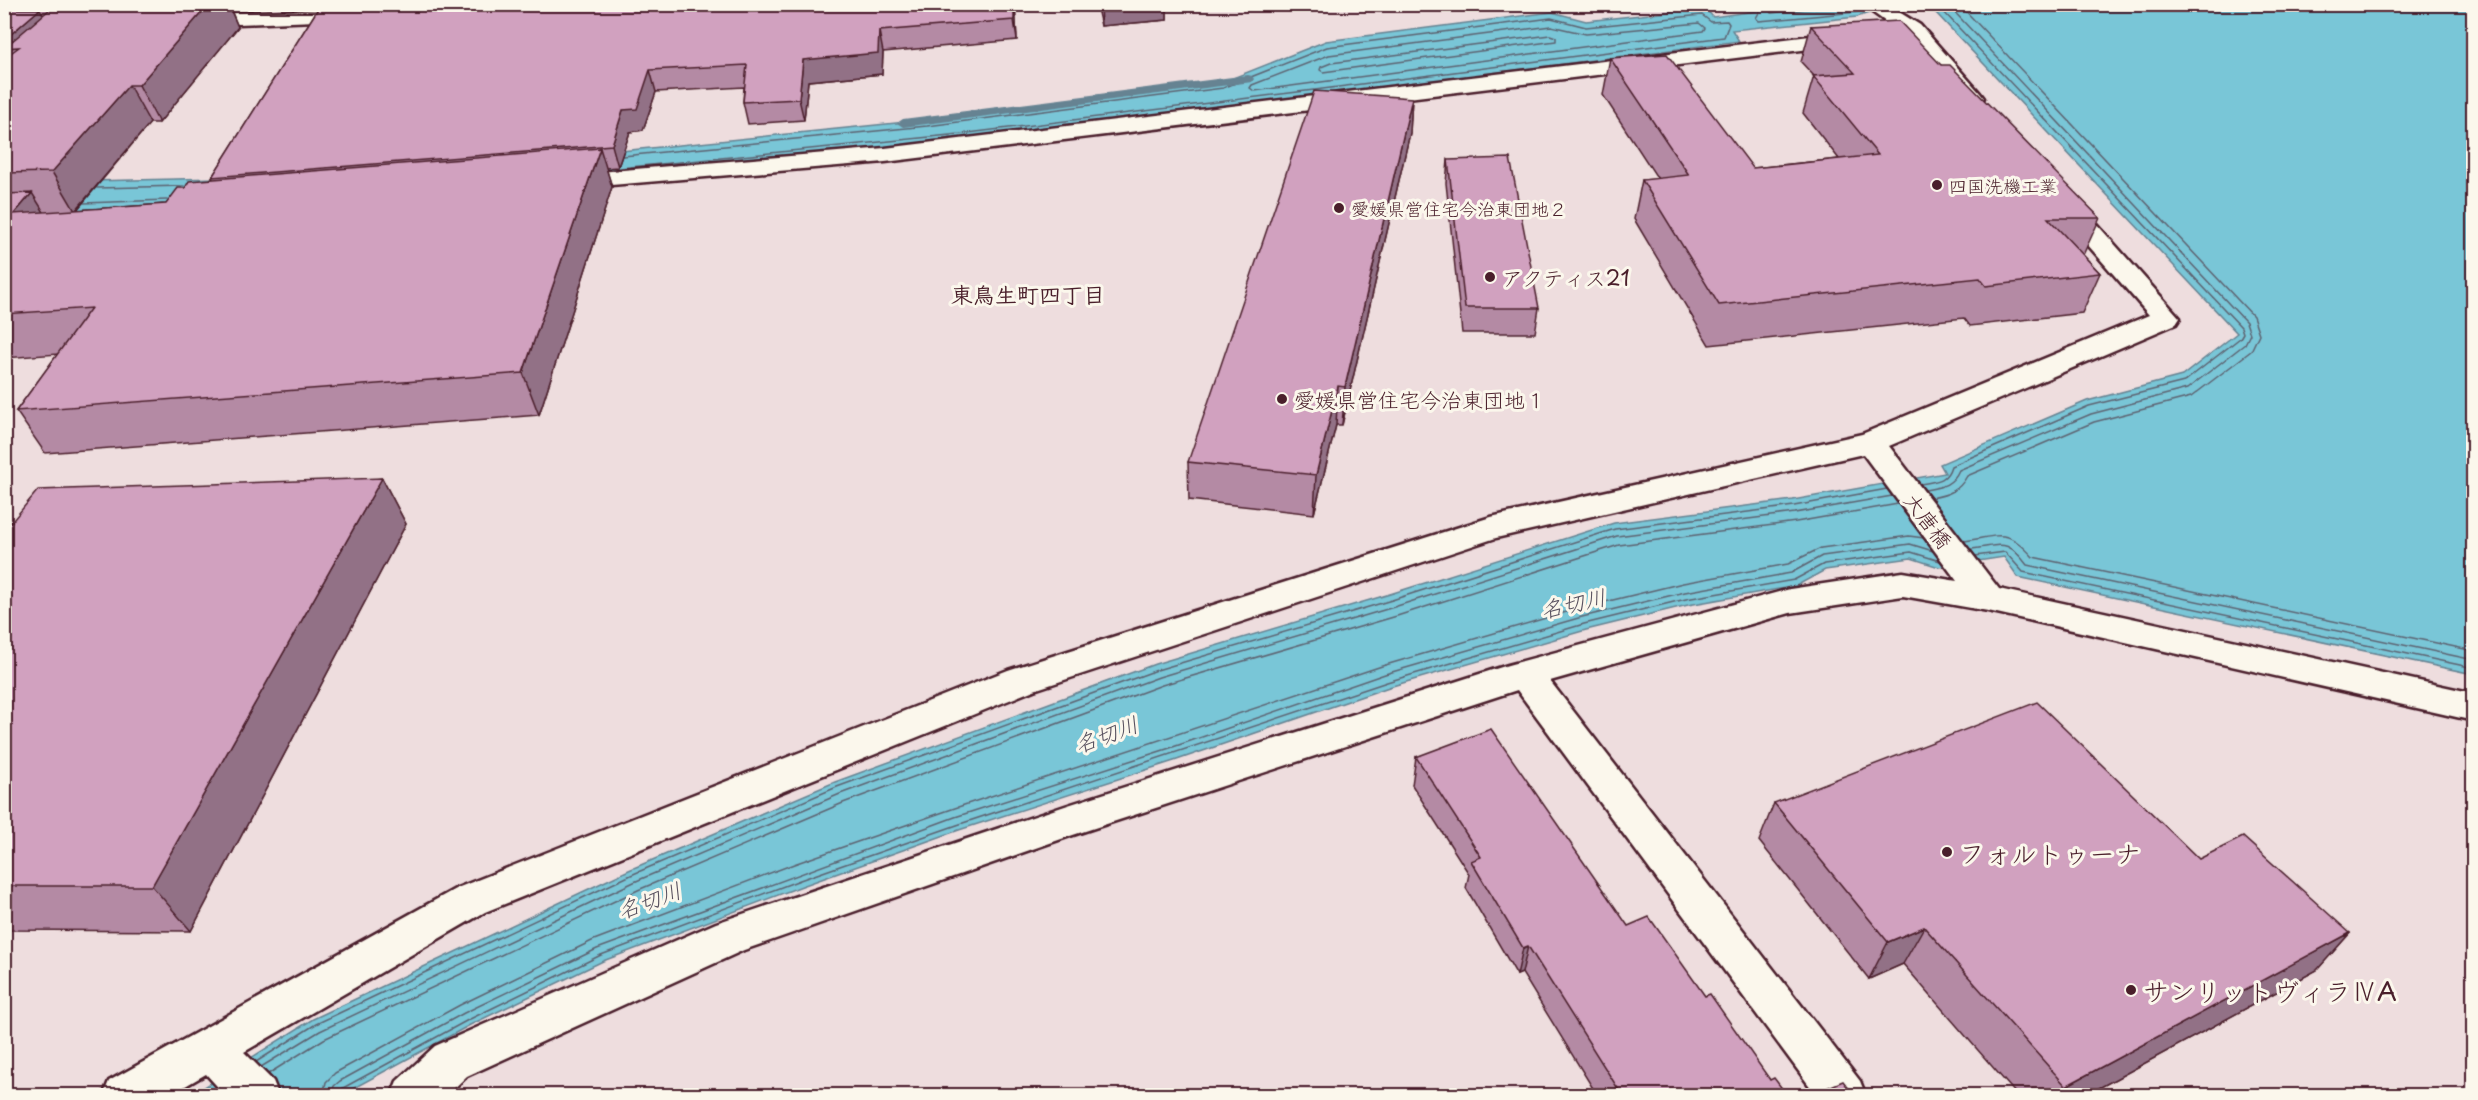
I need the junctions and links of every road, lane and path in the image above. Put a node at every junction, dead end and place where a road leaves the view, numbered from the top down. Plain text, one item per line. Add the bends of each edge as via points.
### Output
1 (1871, 4) edge
2 (375, 15) edge
3 (174, 20) edge
4 (1912, 30) junction
5 (1992, 120) edge
6 (2047, 183) edge
7 (544, 184) edge
8 (1871, 443) junction
9 (1987, 597) junction
10 (1526, 675) junction
11 (2474, 707) edge
12 (212, 1049) junction
13 (124, 1095) edge
14 (257, 1095) edge
15 (413, 1095) edge
16 (1844, 1095) edge

1 - 4 street
2 - 3 street
4 - 5 street
4 - 7 street via 885,155
6 - 8 street via 2166,318
8 - 9 street, 大唐橋
8 - 12 street via 1491,528 1021,680 471,900
9 - 10 street via 1903,584 1790,601
9 - 11 street
10 - 15 street via 1068,820 731,936 451,1061
10 - 16 street
12 - 13 street
12 - 14 street

